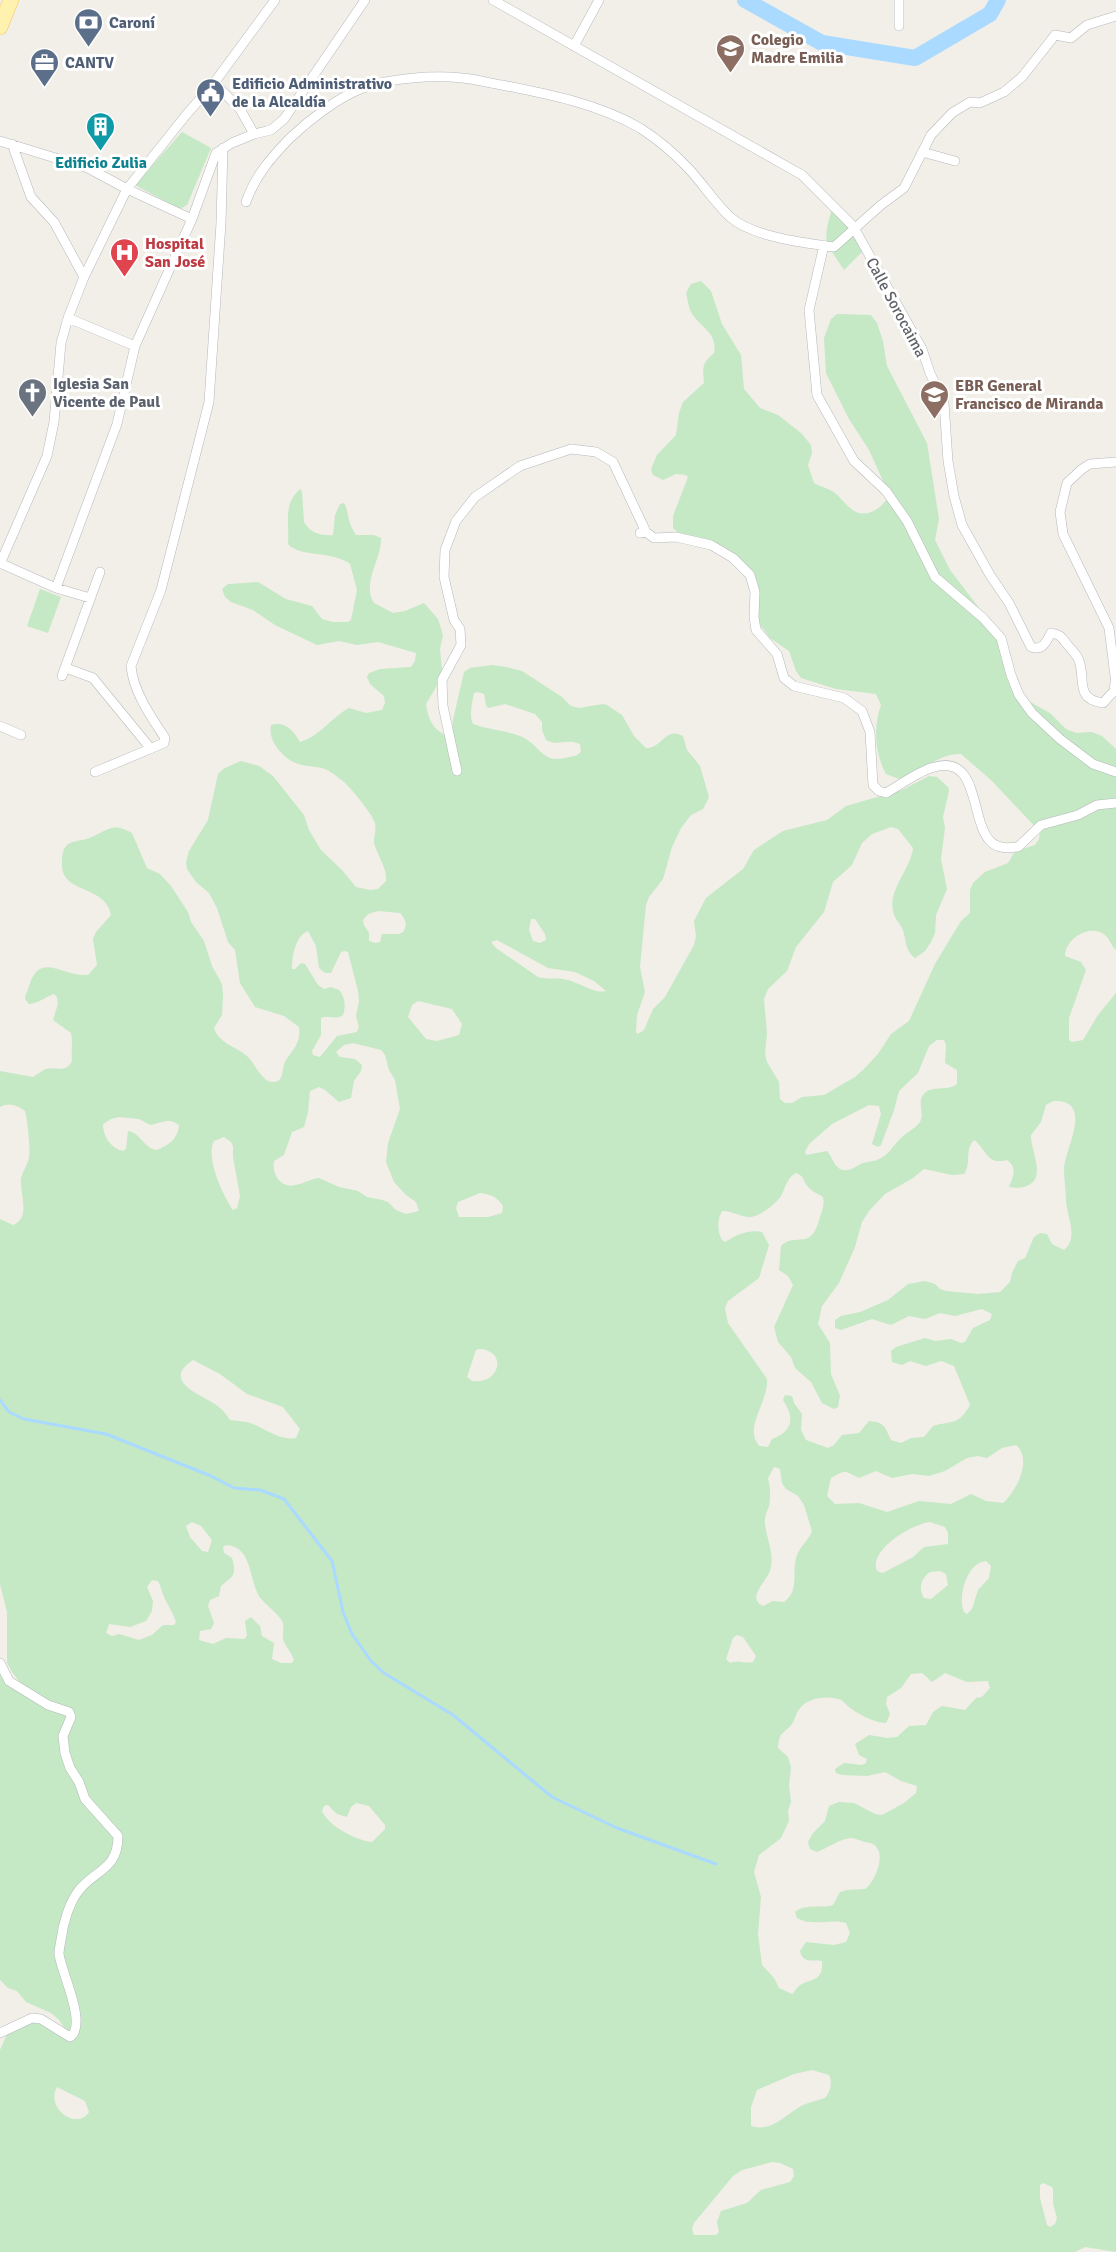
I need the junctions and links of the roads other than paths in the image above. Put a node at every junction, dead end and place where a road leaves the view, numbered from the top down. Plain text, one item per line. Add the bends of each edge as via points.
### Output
1 (11, 0) edge
2 (274, 0) edge
3 (365, 0) edge
4 (492, 0) edge
5 (598, 0) edge
6 (899, 0) edge
7 (1116, 16) edge
8 (898, 26) dead end
9 (0, 27) edge
10 (574, 46) junction
11 (214, 83) junction
12 (254, 134) junction
13 (0, 141) edge
14 (12, 144) junction
15 (223, 148) junction
16 (922, 152) junction
17 (956, 161) dead end
18 (127, 189) junction
19 (246, 202) dead end
20 (192, 219) junction
21 (855, 230) junction
22 (824, 245) junction
23 (84, 277) junction
24 (68, 318) junction
25 (135, 346) junction
26 (1116, 462) edge
27 (0, 563) edge
28 (100, 572) dead end
29 (56, 588) junction
30 (90, 598) junction
31 (1116, 683) edge
32 (0, 726) edge
33 (21, 735) dead end
34 (151, 749) junction
35 (457, 771) dead end
36 (95, 772) dead end
37 (1116, 772) edge
38 (1116, 803) edge
39 (0, 1663) edge
40 (0, 2033) edge

1 - 9 main road
2 - 11 street
3 - 12 street via 284,119 272,129
4 - 10 street, Calle Sorocaima
5 - 10 street
6 - 8 street
7 - 16 street via 1087,25 1071,38 1055,35 1022,77 1004,92 980,103 970,102 952,113 931,135
10 - 21 street, Calle Sorocaima via 802,175
11 - 12 street via 240,109
11 - 18 street
12 - 15 street
13 - 14 street
14 - 18 street via 88,168
14 - 23 street via 31,197 54,222
15 - 20 street via 216,153
15 - 34 street via 209,402 161,590 131,666 138,690 165,738 164,743
16 - 17 street
16 - 21 street via 904,188
18 - 20 street
18 - 23 street
19 - 22 street via 251,186 272,157 304,124 351,93 408,79 461,78 522,89 617,116 675,156 731,218 770,235
20 - 25 street
21 - 22 street via 834,246
21 - 31 street, Calle Sorocaima via 922,349 944,403 948,461 962,525 1009,603 1025,638 1031,647 1037,648 1043,646 1051,633 1061,636 1079,659 1082,684 1087,697 1094,702 1103,703
22 - 37 street via 809,310 817,395 854,461 886,490 907,521 935,578 1001,638 1019,695 1032,714 1093,764
23 - 24 street
24 - 25 street
24 - 27 street via 61,343 47,456
25 - 29 street via 117,424
26 - 31 street via 1090,464 1067,483 1060,512 1063,534 1109,628
27 - 29 street
28 - 30 street
29 - 30 street
30 - 34 street via 64,672 93,678
32 - 33 street
34 - 36 street
35 - 38 street via 443,706 442,680 461,645 444,577 445,550 456,521 475,497 519,466 571,449 596,452 613,462 643,532 654,538 676,537 711,545 733,558 750,575 755,592 756,630 777,654 784,678 794,686 844,698 862,711 870,732 873,785 879,791 886,793 932,768 957,769 967,778 985,833 1001,848 1018,847 1041,825 1097,805
39 - 40 street via 9,1681 48,1705 69,1712 71,1717 63,1736 64,1753 85,1799 118,1836 118,1848 108,1866 80,1889 62,1929 59,1954 77,2025 74,2034 70,2037 41,2019 32,2018

